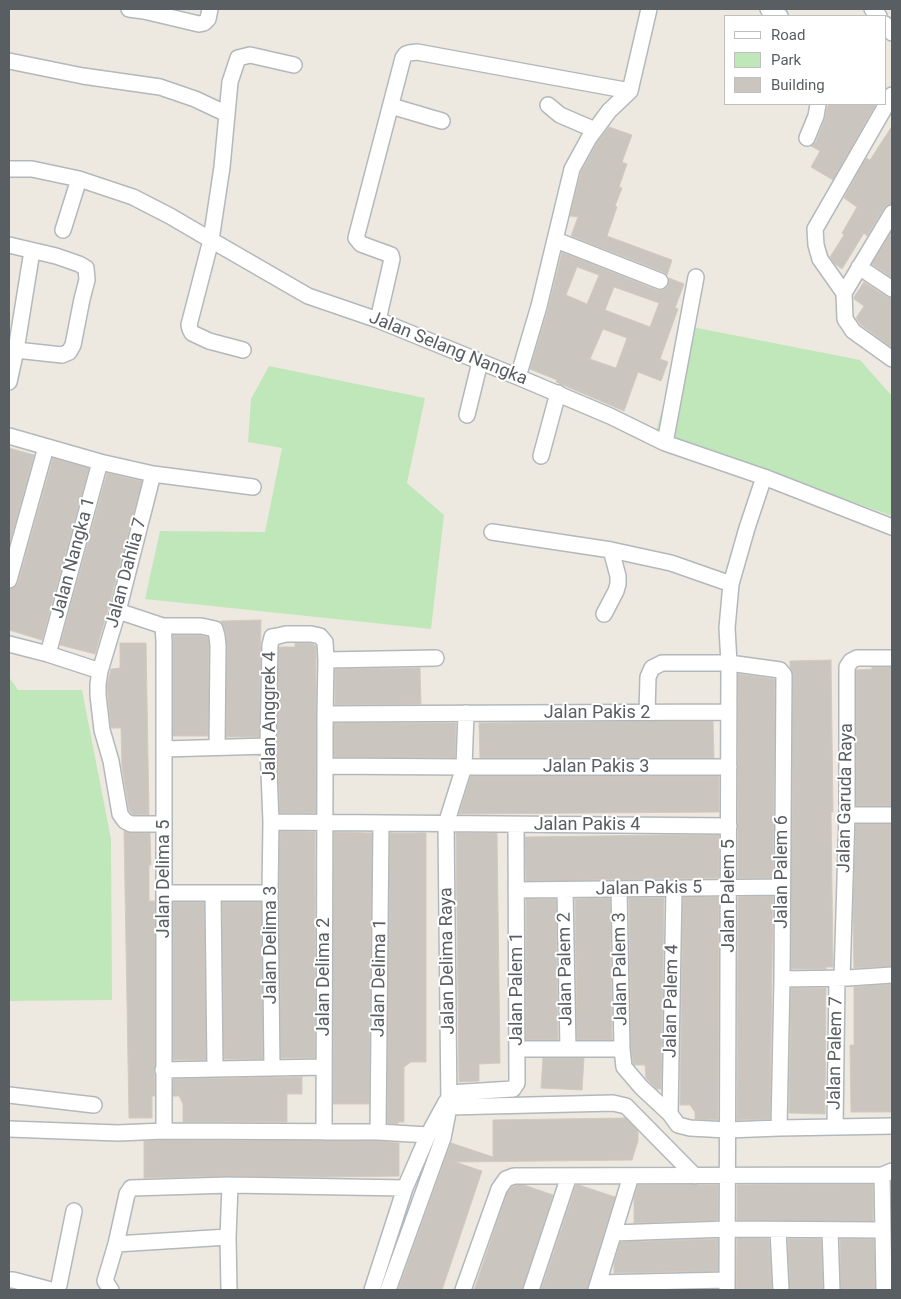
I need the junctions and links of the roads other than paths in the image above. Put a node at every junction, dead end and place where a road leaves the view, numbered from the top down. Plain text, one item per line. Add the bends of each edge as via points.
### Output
1 (210, 9) edge
2 (649, 9) edge
3 (139, 10) edge
4 (9, 61) edge
5 (294, 65) dead end
6 (630, 91) junction
7 (892, 95) edge
8 (548, 105) dead end
9 (818, 105) edge
10 (391, 106) junction
11 (227, 114) junction
12 (442, 120) dead end
13 (595, 130) junction
14 (807, 138) dead end
15 (9, 169) edge
16 (79, 179) junction
17 (892, 214) edge
18 (63, 230) dead end
19 (211, 240) junction
20 (556, 240) junction
21 (9, 245) edge
22 (32, 250) junction
23 (860, 268) junction
24 (696, 277) dead end
25 (660, 281) dead end
26 (892, 289) edge
27 (844, 293) junction
28 (378, 320) junction
29 (16, 350) junction
30 (243, 350) dead end
31 (892, 360) edge
32 (480, 362) junction
33 (518, 376) junction
34 (9, 382) edge
35 (558, 393) junction
36 (467, 415) dead end
37 (9, 436) edge
38 (665, 443) junction
39 (46, 447) junction
40 (541, 456) dead end
41 (100, 462) junction
42 (153, 474) junction
43 (764, 477) junction
44 (253, 487) dead end
45 (892, 527) edge
46 (492, 532) dead end
47 (611, 550) junction
48 (9, 580) edge
49 (732, 584) junction
50 (118, 611) junction
51 (604, 614) dead end
52 (163, 626) junction
53 (9, 644) edge
54 (48, 654) junction
55 (436, 658) dead end
56 (892, 658) edge
57 (326, 660) junction
58 (729, 663) junction
59 (100, 671) junction
60 (647, 712) junction
61 (729, 712) junction
62 (466, 713) junction
63 (324, 714) junction
64 (268, 746) junction
65 (217, 747) junction
66 (164, 749) junction
67 (325, 766) junction
68 (464, 767) junction
69 (729, 767) junction
70 (847, 815) junction
71 (892, 815) edge
72 (271, 822) junction
73 (325, 822) junction
74 (381, 823) junction
75 (164, 824) junction
76 (446, 824) junction
77 (516, 825) junction
78 (729, 826) junction
79 (782, 887) junction
80 (674, 888) junction
81 (729, 888) junction
82 (619, 889) junction
83 (516, 890) junction
84 (565, 890) junction
85 (164, 893) junction
86 (213, 893) junction
87 (270, 893) junction
88 (892, 975) edge
89 (842, 978) junction
90 (782, 979) junction
91 (622, 1048) junction
92 (517, 1049) junction
93 (568, 1049) junction
94 (272, 1067) junction
95 (324, 1067) junction
96 (215, 1069) junction
97 (163, 1070) junction
98 (9, 1095) edge
99 (447, 1101) junction
100 (94, 1106) dead end
101 (670, 1114) junction
102 (892, 1126) edge
103 (840, 1127) junction
104 (779, 1128) junction
105 (9, 1129) edge
106 (728, 1130) junction
107 (164, 1131) junction
108 (324, 1132) junction
109 (378, 1132) junction
110 (428, 1135) junction
111 (887, 1173) edge
112 (569, 1176) junction
113 (631, 1176) junction
114 (695, 1176) junction
115 (726, 1176) junction
116 (230, 1186) junction
117 (405, 1188) junction
118 (74, 1211) dead end
119 (727, 1229) junction
120 (778, 1230) junction
121 (830, 1230) junction
122 (883, 1230) junction
123 (614, 1233) junction
124 (228, 1237) junction
125 (116, 1244) junction
126 (9, 1280) edge
127 (727, 1285) edge
128 (597, 1286) edge
129 (111, 1290) edge
130 (229, 1290) edge
131 (372, 1290) edge
132 (388, 1290) edge
133 (464, 1290) edge
134 (531, 1290) edge
135 (781, 1290) edge
136 (832, 1290) edge
137 (884, 1290) edge

1 - 3 street via 208,18 199,24
2 - 6 street
4 - 11 street via 160,87
5 - 11 street via 250,55 238,58 230,82
6 - 10 street via 417,52 403,58
6 - 13 street
7 - 27 street via 815,228 820,259
8 - 13 street via 560,116
9 - 14 street
10 - 12 street
10 - 28 street via 356,238 361,244 392,255
11 - 19 street
13 - 20 street via 572,169
15 - 16 street, Jalan Selang Nangka via 32,169
16 - 18 street
16 - 19 street, Jalan Selang Nangka via 133,197
17 - 23 street
19 - 28 street, Jalan Selang Nangka via 308,296
19 - 30 street via 190,329 209,341
20 - 25 street
20 - 33 street
21 - 22 street
22 - 29 street
22 - 29 street via 79,264 86,268 87,280 69,352 62,355
23 - 26 street
23 - 27 street
24 - 38 street
27 - 31 street via 845,319 853,331
28 - 32 street, Jalan Selang Nangka
29 - 34 street
32 - 33 street, Jalan Selang Nangka
32 - 36 street
33 - 35 street, Jalan Selang Nangka
35 - 38 street, Jalan Selang Nangka
35 - 40 street
37 - 39 street
38 - 43 street, Jalan Selang Nangka
39 - 41 street
39 - 48 street
41 - 42 street
41 - 54 street, Jalan Nangka 1
42 - 44 street
42 - 50 street, Jalan Dahlia 7
43 - 45 street, Jalan Selang Nangka
43 - 49 street, Jalan Palem 5
46 - 47 street
47 - 49 street via 671,563
47 - 51 street via 618,584
49 - 58 street, Jalan Palem 5 via 727,628
50 - 52 street
50 - 59 street, Jalan Dahlia 7
52 - 65 street via 215,629 218,646
52 - 66 street, Jalan Delima 5
53 - 54 street
54 - 59 street
55 - 57 street
56 - 70 street, Jalan Garuda Raya via 857,658 847,667
57 - 63 street, Jalan Anggrek 4
57 - 64 street, Jalan Anggrek 4 via 325,642 320,636 286,634 272,637
58 - 60 street, Jalan Palem 6 via 662,663 652,668 648,677
58 - 61 street, Jalan Palem 5
58 - 79 street, Jalan Palem 6 via 780,670 784,675
59 - 75 street, Jalan Dahlia 7 via 100,716 120,814 125,822 131,824
60 - 61 street, Jalan Pakis 2
60 - 62 street, Jalan Pakis 2
61 - 69 street, Jalan Palem 5
62 - 63 street, Jalan Pakis 2
62 - 68 street, Jalan Delima Raya
63 - 67 street, Jalan Anggrek 4
64 - 65 street
64 - 72 street, Jalan Anggrek 4
65 - 66 street
66 - 75 street, Jalan Delima 5
67 - 68 street, Jalan Pakis 3
67 - 73 street, Jalan Anggrek 4
68 - 69 street, Jalan Pakis 3
68 - 76 street, Jalan Delima Raya
69 - 78 street, Jalan Palem 5
70 - 71 street
70 - 89 street, Jalan Garuda Raya
72 - 73 street, Jalan Pakis 4
72 - 87 street, Jalan Delima 3
73 - 74 street, Jalan Pakis 4
73 - 95 street, Jalan Delima 2
74 - 76 street, Jalan Pakis 4
74 - 109 street, Jalan Delima 1
75 - 85 street, Jalan Delima 5
76 - 77 street, Jalan Pakis 4
76 - 99 street, Jalan Delima Raya
77 - 78 street, Jalan Pakis 4
77 - 83 street, Jalan Palem 1
78 - 81 street, Jalan Palem 5
79 - 81 street, Jalan Pakis 5
79 - 90 street, Jalan Palem 6
80 - 81 street, Jalan Pakis 5
80 - 82 street, Jalan Pakis 5
80 - 101 street, Jalan Palem 4
81 - 106 street, Jalan Palem 5
82 - 84 street, Jalan Pakis 5
82 - 91 street, Jalan Palem 3
83 - 84 street, Jalan Pakis 5
83 - 92 street, Jalan Palem 1
84 - 93 street, Jalan Palem 2
85 - 86 street
85 - 97 street, Jalan Delima 5
86 - 87 street
86 - 96 street
87 - 94 street, Jalan Delima 3
88 - 89 street
89 - 90 street
89 - 103 street, Jalan Palem 7
90 - 104 street, Jalan Palem 6
91 - 93 street
91 - 101 street, Jalan Palem 3 via 624,1067
92 - 93 street
92 - 99 street, Jalan Palem 1 via 517,1083 513,1089
94 - 95 street
94 - 96 street
95 - 108 street, Jalan Delima 2
96 - 97 street
97 - 107 street, Jalan Delima 5
98 - 100 street
99 - 110 street
99 - 114 street via 613,1103 626,1106
99 - 132 street, Jalan Delima Raya via 443,1138
101 - 106 street, Jalan Palem 3 via 678,1125
102 - 103 street, Jalan Palem 3
103 - 104 street, Jalan Palem 3
104 - 106 street, Jalan Palem 3
105 - 107 street via 118,1133
106 - 115 street, Jalan Palem 5
107 - 108 street
108 - 109 street
109 - 110 street
110 - 117 street
111 - 115 street
111 - 122 street
112 - 113 street
112 - 133 street via 514,1176 506,1179 499,1189
112 - 134 street
113 - 114 street
113 - 123 street
114 - 115 street
115 - 119 street, Jalan Palem 5
116 - 117 street
116 - 124 street
116 - 125 street via 131,1188
117 - 131 street
118 - 126 street via 56,1289
119 - 120 street
119 - 123 street
119 - 127 street, Jalan Palem 5
120 - 121 street
120 - 135 street
121 - 122 street
121 - 136 street
122 - 137 street
123 - 128 street
124 - 125 street
124 - 130 street
125 - 129 street via 105,1281
127 - 128 street

